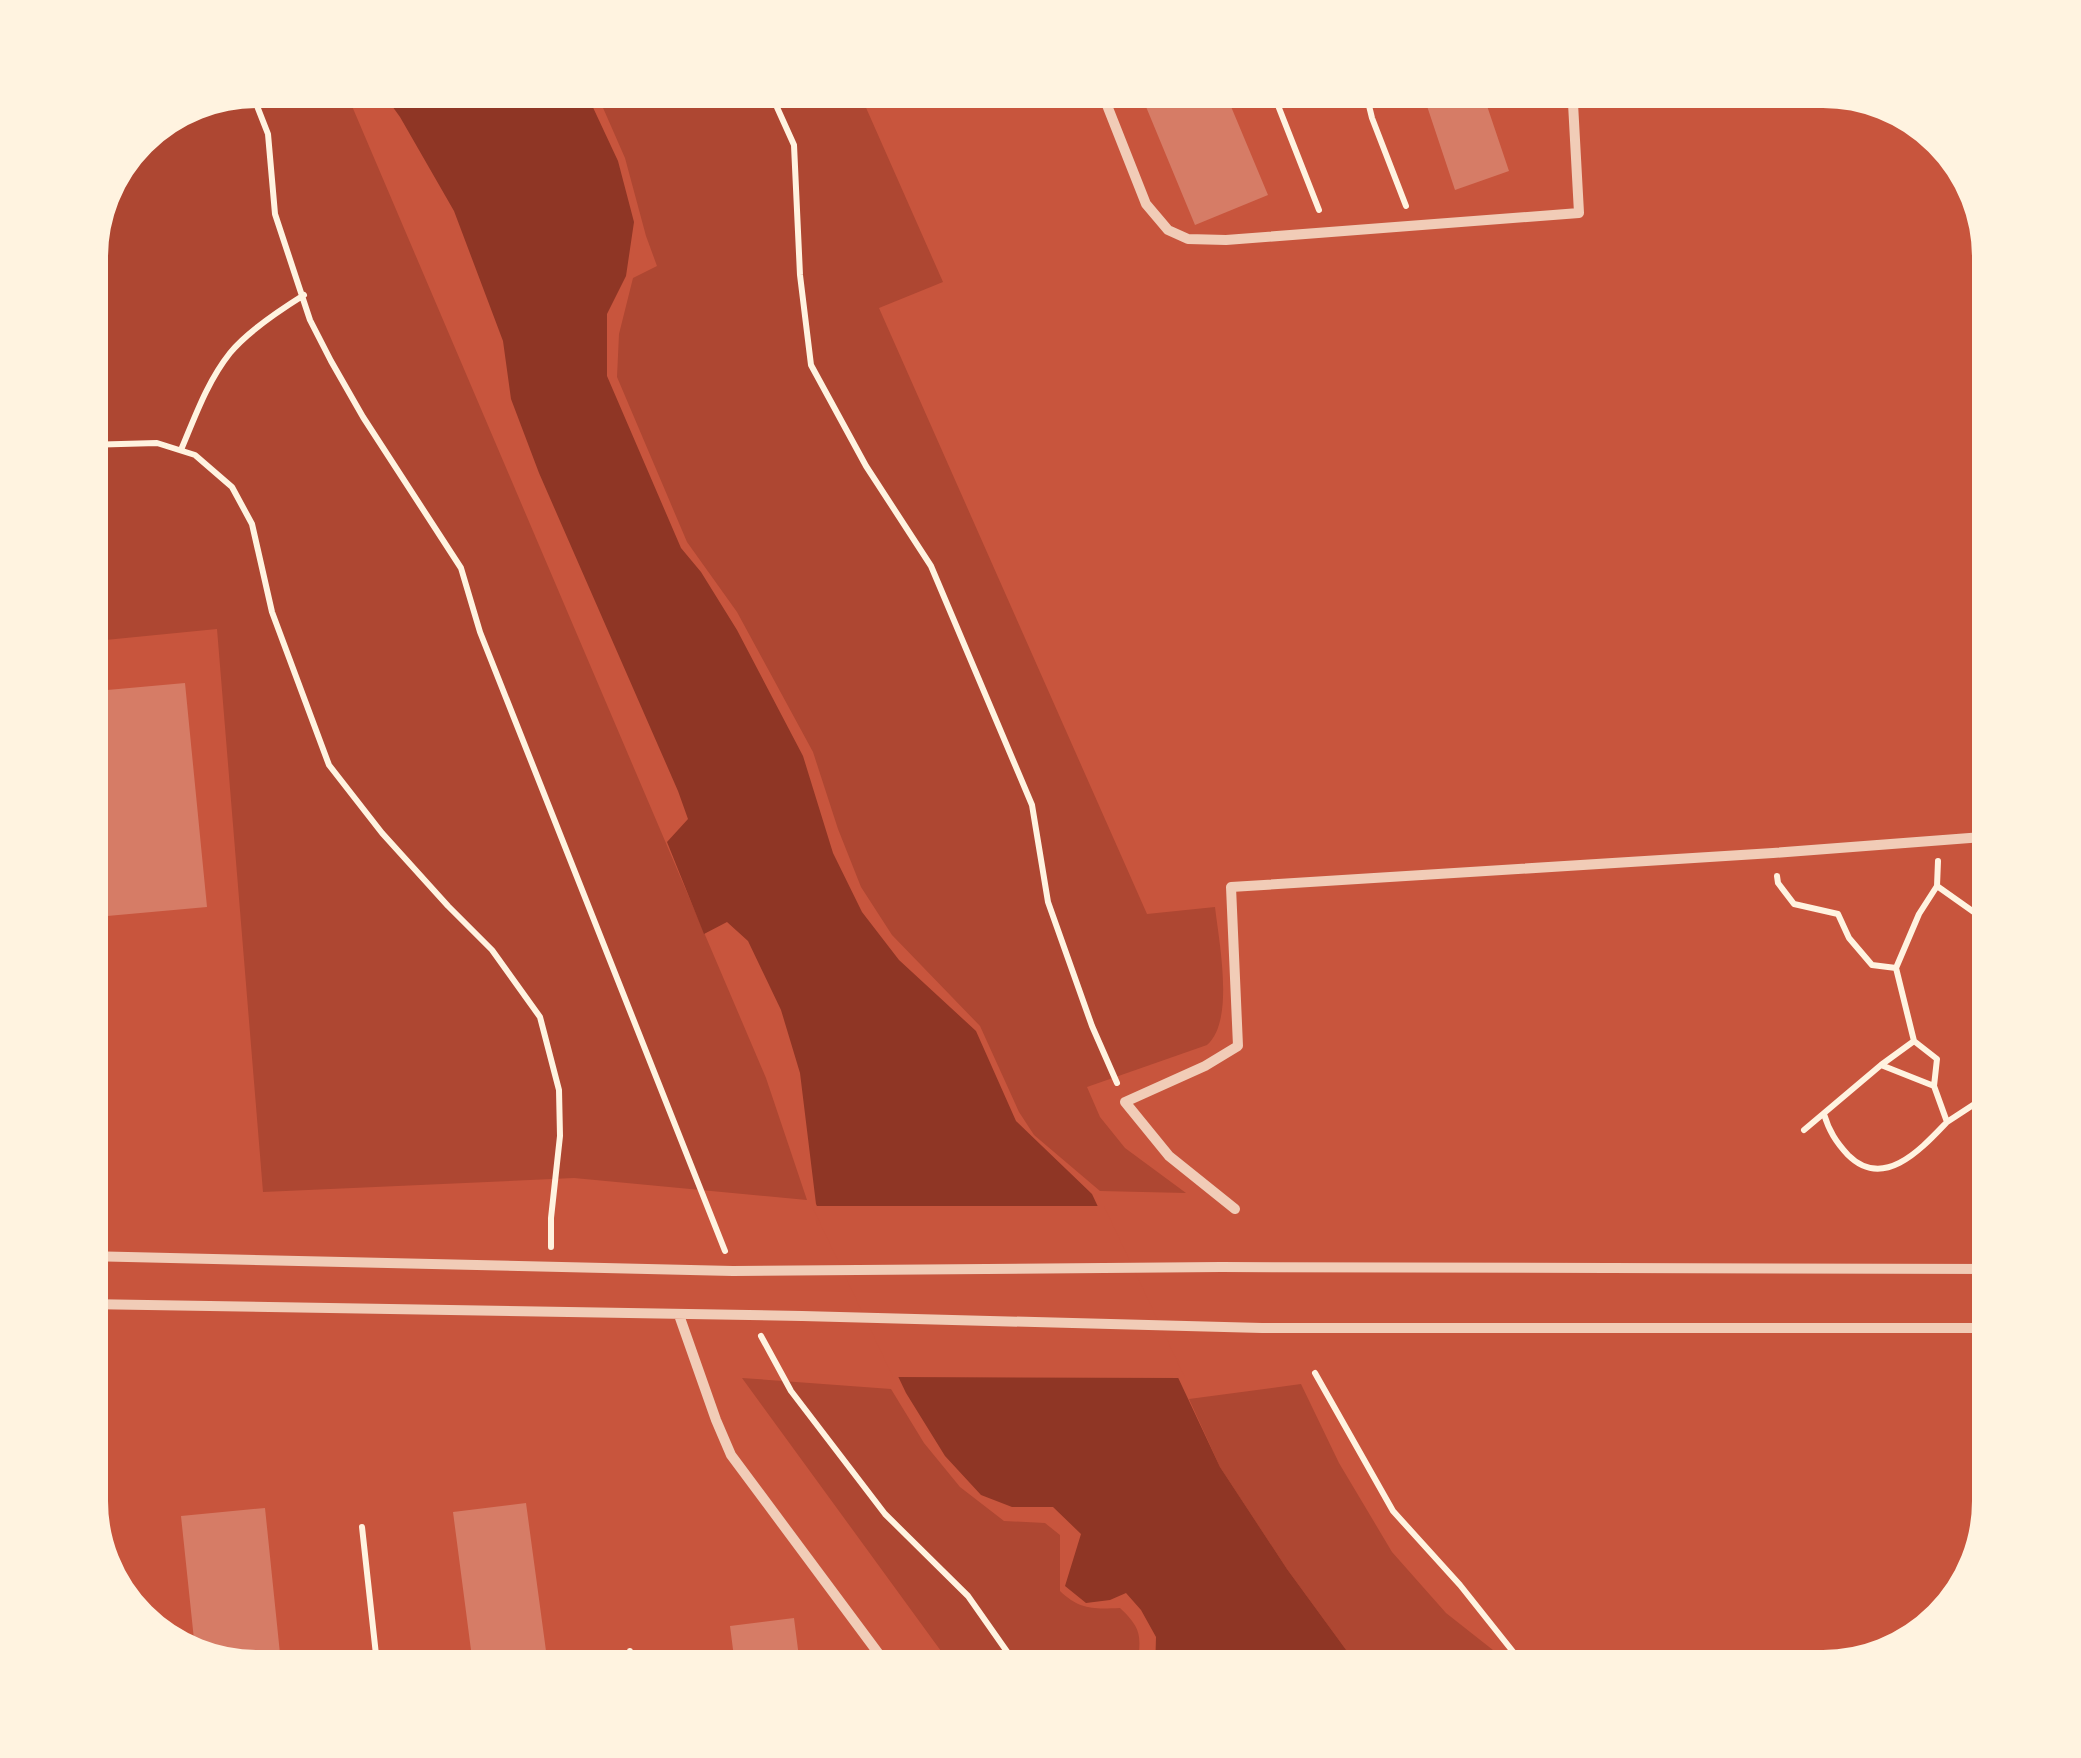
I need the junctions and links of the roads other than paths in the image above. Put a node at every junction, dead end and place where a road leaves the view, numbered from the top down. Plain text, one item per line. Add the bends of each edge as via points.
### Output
1 (1106, 102) edge
2 (1573, 102) edge
3 (1978, 837) edge
4 (1234, 1210) dead end
5 (103, 1256) edge
6 (1978, 1268) edge
7 (103, 1304) edge
8 (679, 1315) junction
9 (1978, 1328) edge
10 (880, 1656) edge

1 - 2 street via 1146,204 1168,230 1188,239 1226,240 1579,214
3 - 4 street via 1231,888 1238,1046 1125,1102 1169,1156
5 - 6 street via 733,1271
7 - 8 street
8 - 9 street via 1262,1328
8 - 10 street via 731,1455

